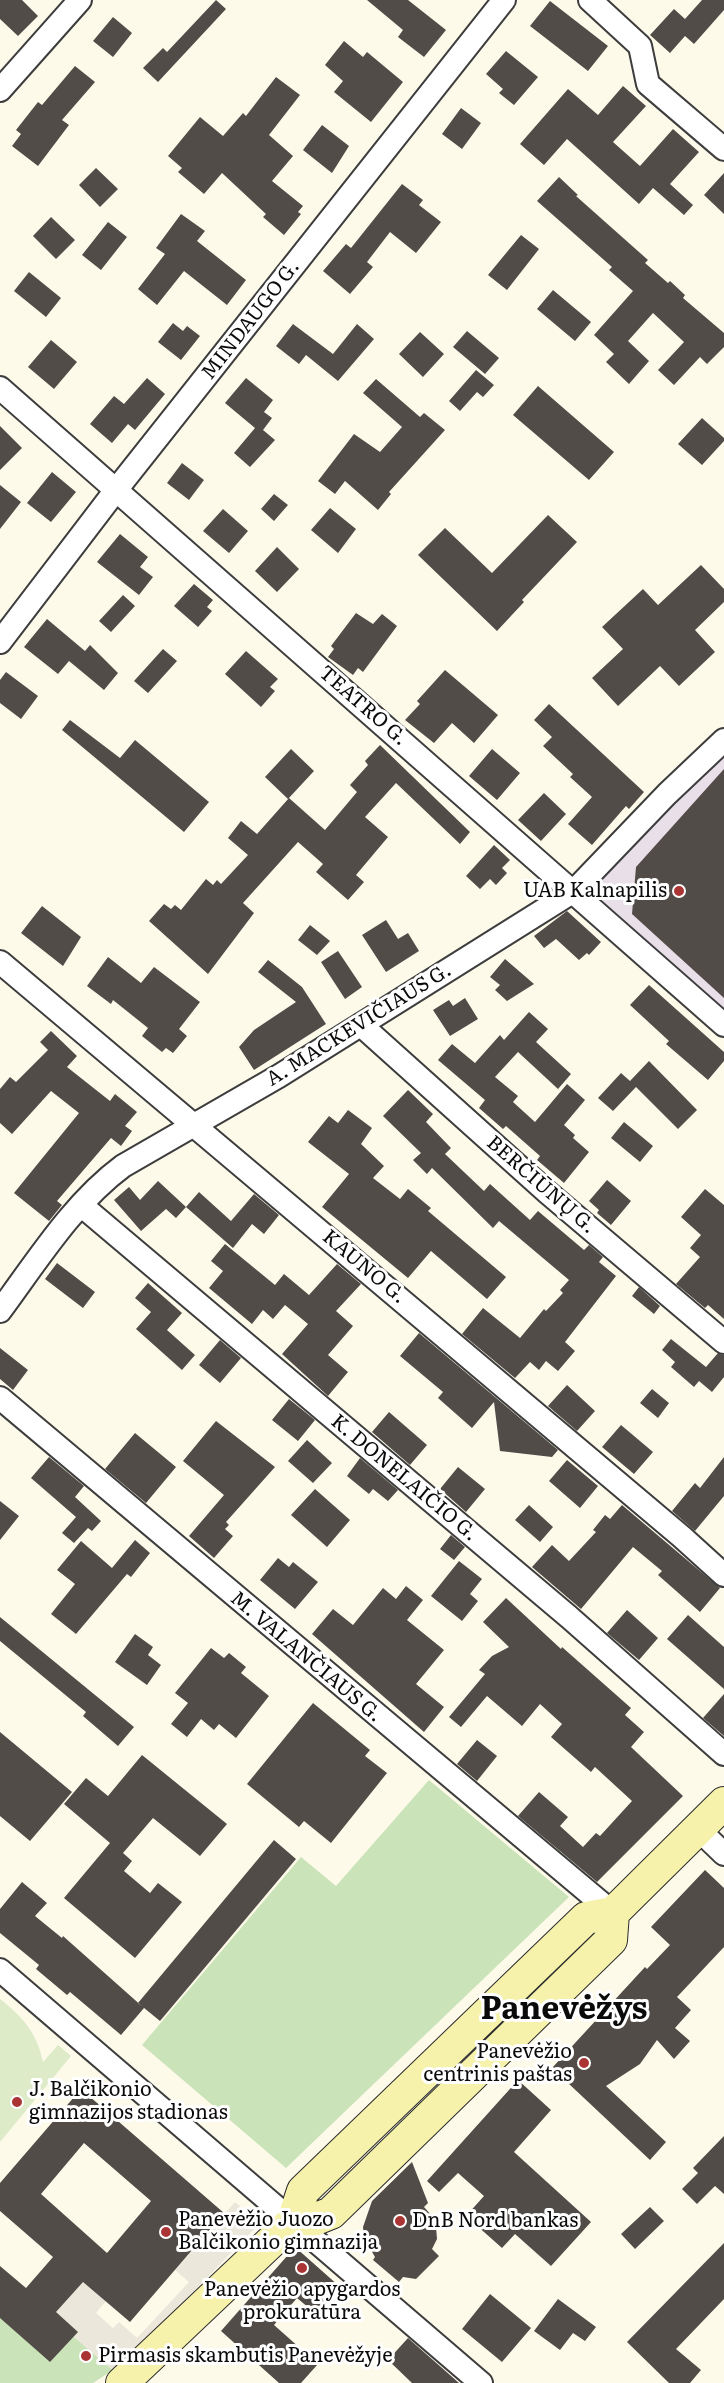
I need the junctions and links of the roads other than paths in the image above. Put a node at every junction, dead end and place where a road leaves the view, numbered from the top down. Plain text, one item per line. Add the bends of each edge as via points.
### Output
1 (80, 0) edge
2 (504, 0) edge
3 (590, 0) edge
4 (0, 90) edge
5 (724, 149) edge
6 (0, 388) edge
7 (116, 490) junction
8 (0, 642) edge
9 (724, 740) edge
10 (574, 891) junction
11 (0, 962) edge
12 (361, 1025) junction
13 (724, 1025) edge
14 (196, 1125) junction
15 (81, 1205) junction
16 (0, 1311) edge
17 (724, 1342) edge
18 (0, 1398) edge
19 (724, 1575) edge
20 (724, 1754) edge
21 (724, 1803) edge
22 (698, 1829) junction
23 (724, 1854) edge
24 (613, 1913) junction
25 (0, 1970) edge
26 (293, 2222) junction
27 (122, 2383) edge
28 (481, 2383) edge

1 - 4 street
2 - 7 street, MINDAUGO G.
3 - 5 street via 639,46 648,84
6 - 7 street, TEATRO G.
7 - 8 street, MINDAUGO G.
7 - 10 street, TEATRO G.
9 - 10 street, A. MACKEVIČIAUS G.
10 - 12 street, A. MACKEVIČIAUS G.
10 - 13 street, TEATRO G.
11 - 14 street, KAUNO G.
12 - 14 street, A. MACKEVIČIAUS G.
12 - 17 street, BERČIŪNŲ G. via 547,1192
14 - 15 street, A. MACKEVIČIAUS G. via 123,1166
14 - 19 street, KAUNO G.
15 - 16 street, A. MACKEVIČIAUS G.
15 - 20 street, K. DONELAIČIO G. via 569,1617
18 - 24 street, M. VALANČIAUS G.
21 - 22 main road
22 - 23 street
22 - 24 main road
24 - 26 main road via 611,1940 331,2213
25 - 26 street
26 - 27 main road
26 - 28 street

